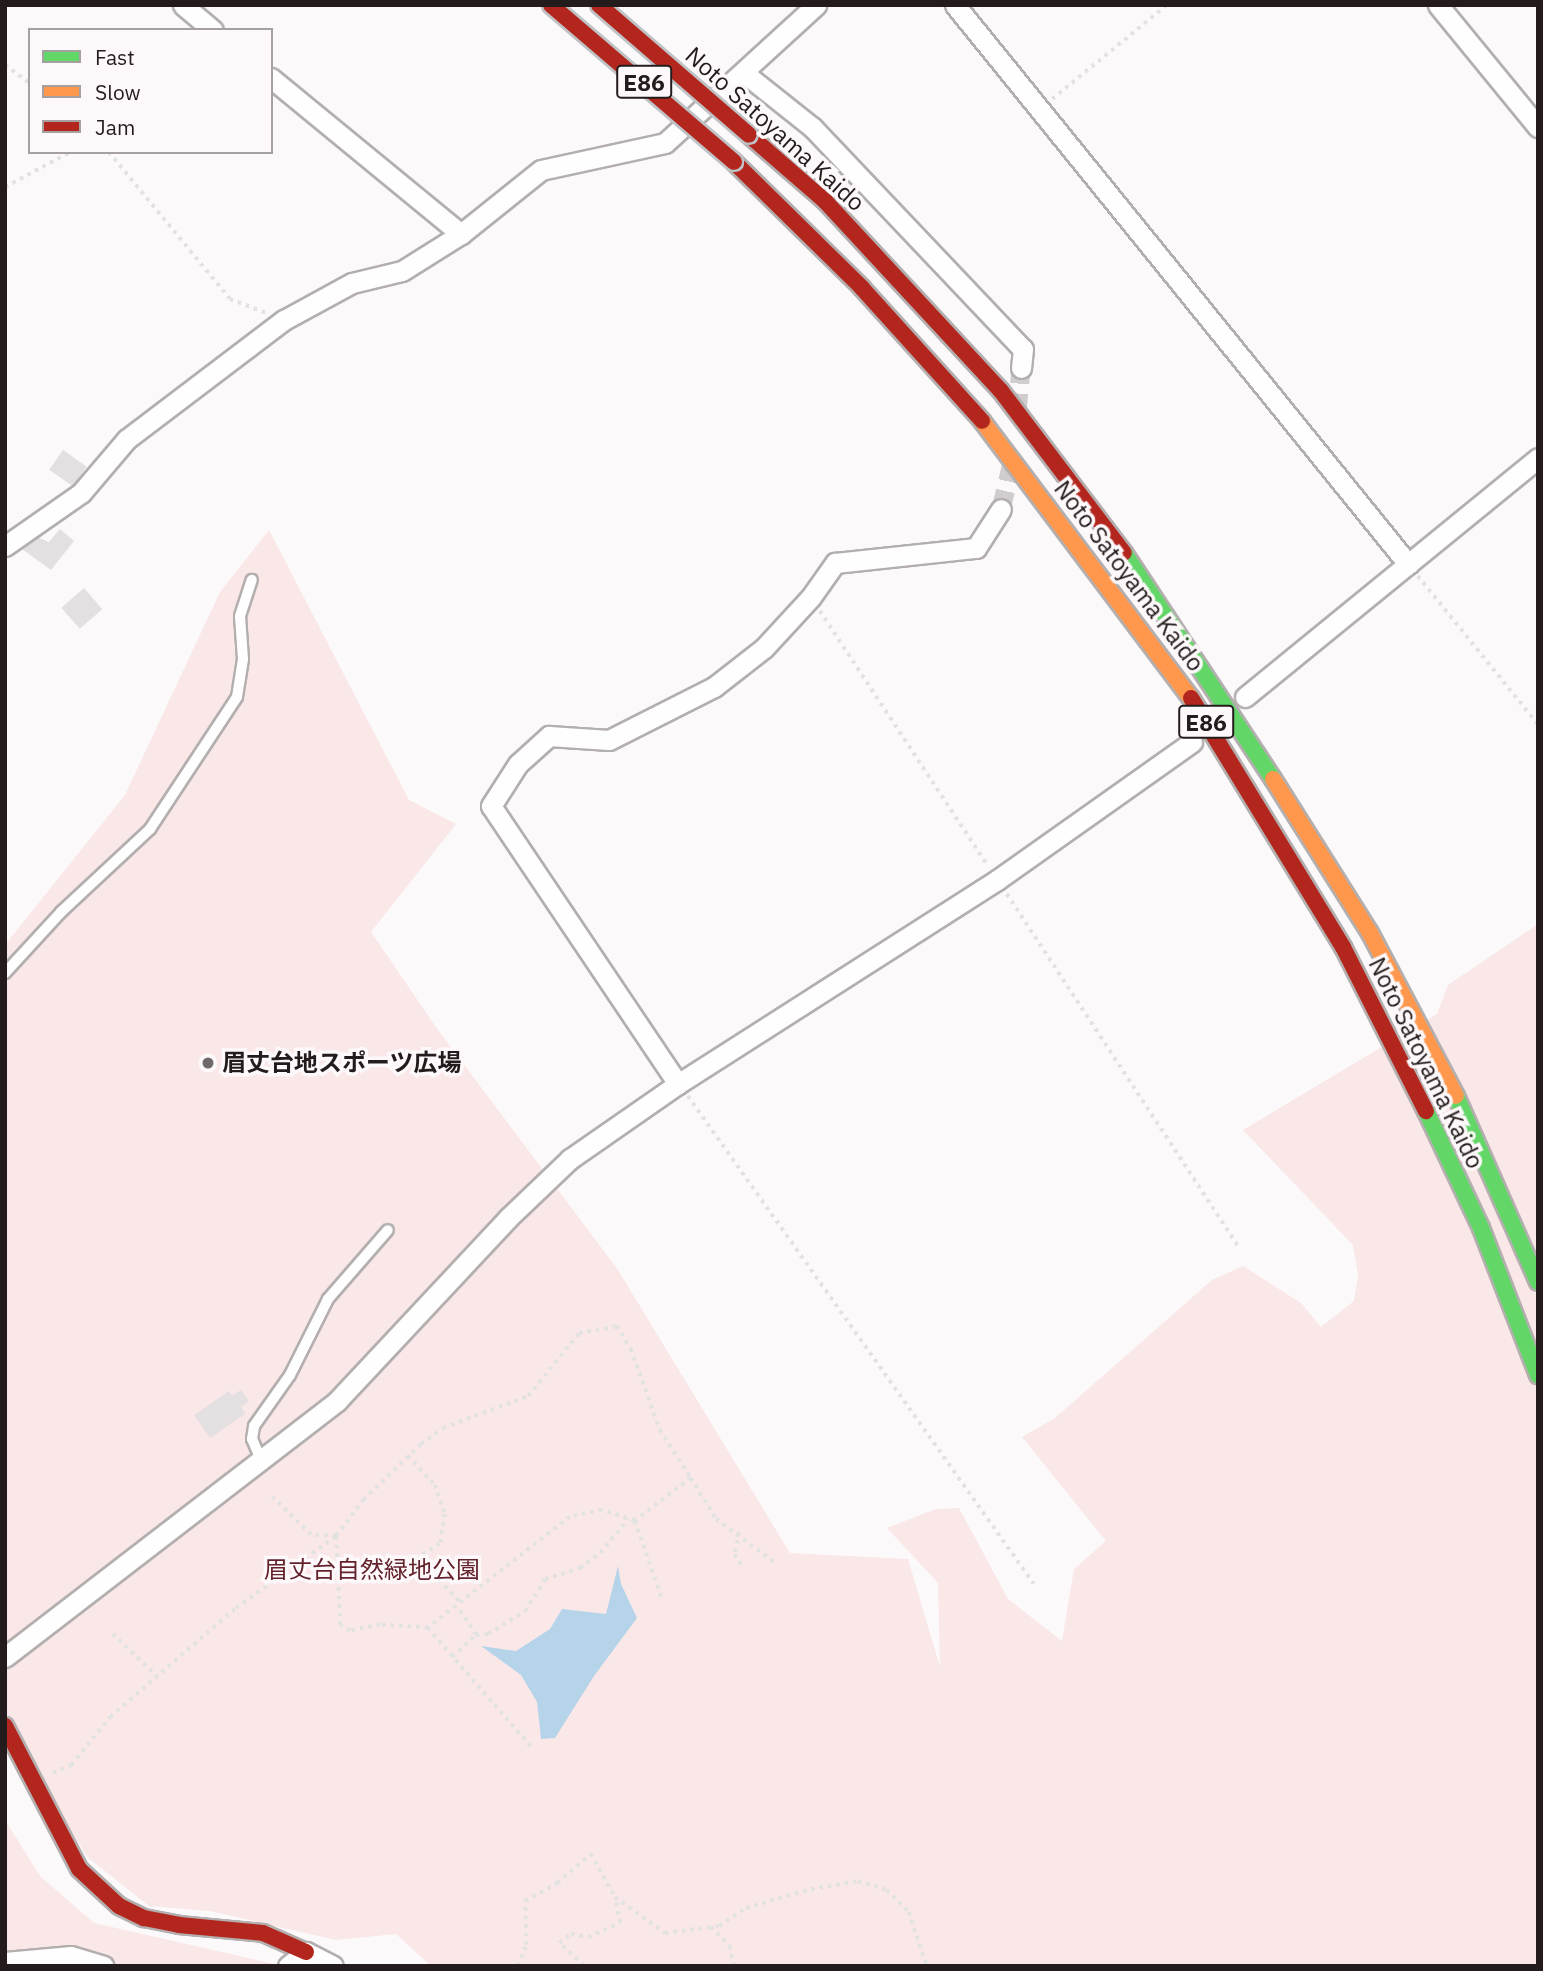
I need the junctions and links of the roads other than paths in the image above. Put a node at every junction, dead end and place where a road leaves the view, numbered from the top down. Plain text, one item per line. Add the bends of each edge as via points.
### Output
1 (183, 5) edge
2 (551, 5) edge
3 (599, 5) edge
4 (816, 5) edge
5 (955, 5) edge
6 (1438, 5) edge
7 (211, 28) edge
8 (744, 73) junction
9 (273, 80) edge
10 (1538, 127) edge
11 (461, 234) junction
12 (1021, 368) tunnel mouth
13 (1538, 458) edge
14 (1001, 509) tunnel mouth
15 (5, 546) edge
16 (1408, 564) junction
17 (252, 580) dead end
18 (1245, 697) dead end
19 (1192, 742) dead end
20 (5, 973) edge
21 (678, 1084) junction
22 (388, 1230) dead end
23 (1538, 1282) edge
24 (1538, 1375) edge
25 (261, 1460) junction
26 (5, 1657) edge
27 (5, 1726) edge
28 (306, 1952) junction
29 (5, 1962) edge
30 (103, 1966) edge
31 (288, 1966) edge
32 (333, 1966) edge

1 - 7 street
2 - 24 main road, Noto Satoyama Kaido / E86, bridge via 734,162 862,288 978,416 1184,687 1343,947 1409,1074 1481,1228
3 - 23 main road, Noto Satoyama Kaido / E86, bridge via 825,201 948,330 1001,391 1143,580 1370,933 1439,1060
4 - 8 street
5 - 16 street
6 - 10 street
8 - 11 street via 665,143 541,170
8 - 12 street via 811,127 1023,349
9 - 11 street
11 - 15 street via 402,271 352,284 284,320 127,439 81,493
13 - 16 street
14 - 21 street via 976,548 835,563 764,648 724,679 609,740 549,736 517,764 491,806
16 - 18 street
17 - 20 lane via 240,616 243,659 237,697 150,829 61,912
19 - 21 street via 997,880
21 - 25 street via 570,1159 508,1217 337,1401
22 - 25 lane via 328,1299 300,1357 254,1426 252,1439
25 - 26 street
27 - 28 main road via 79,1869 119,1906 144,1918 179,1925 264,1933
28 - 31 street
28 - 32 street
29 - 30 street via 71,1956

